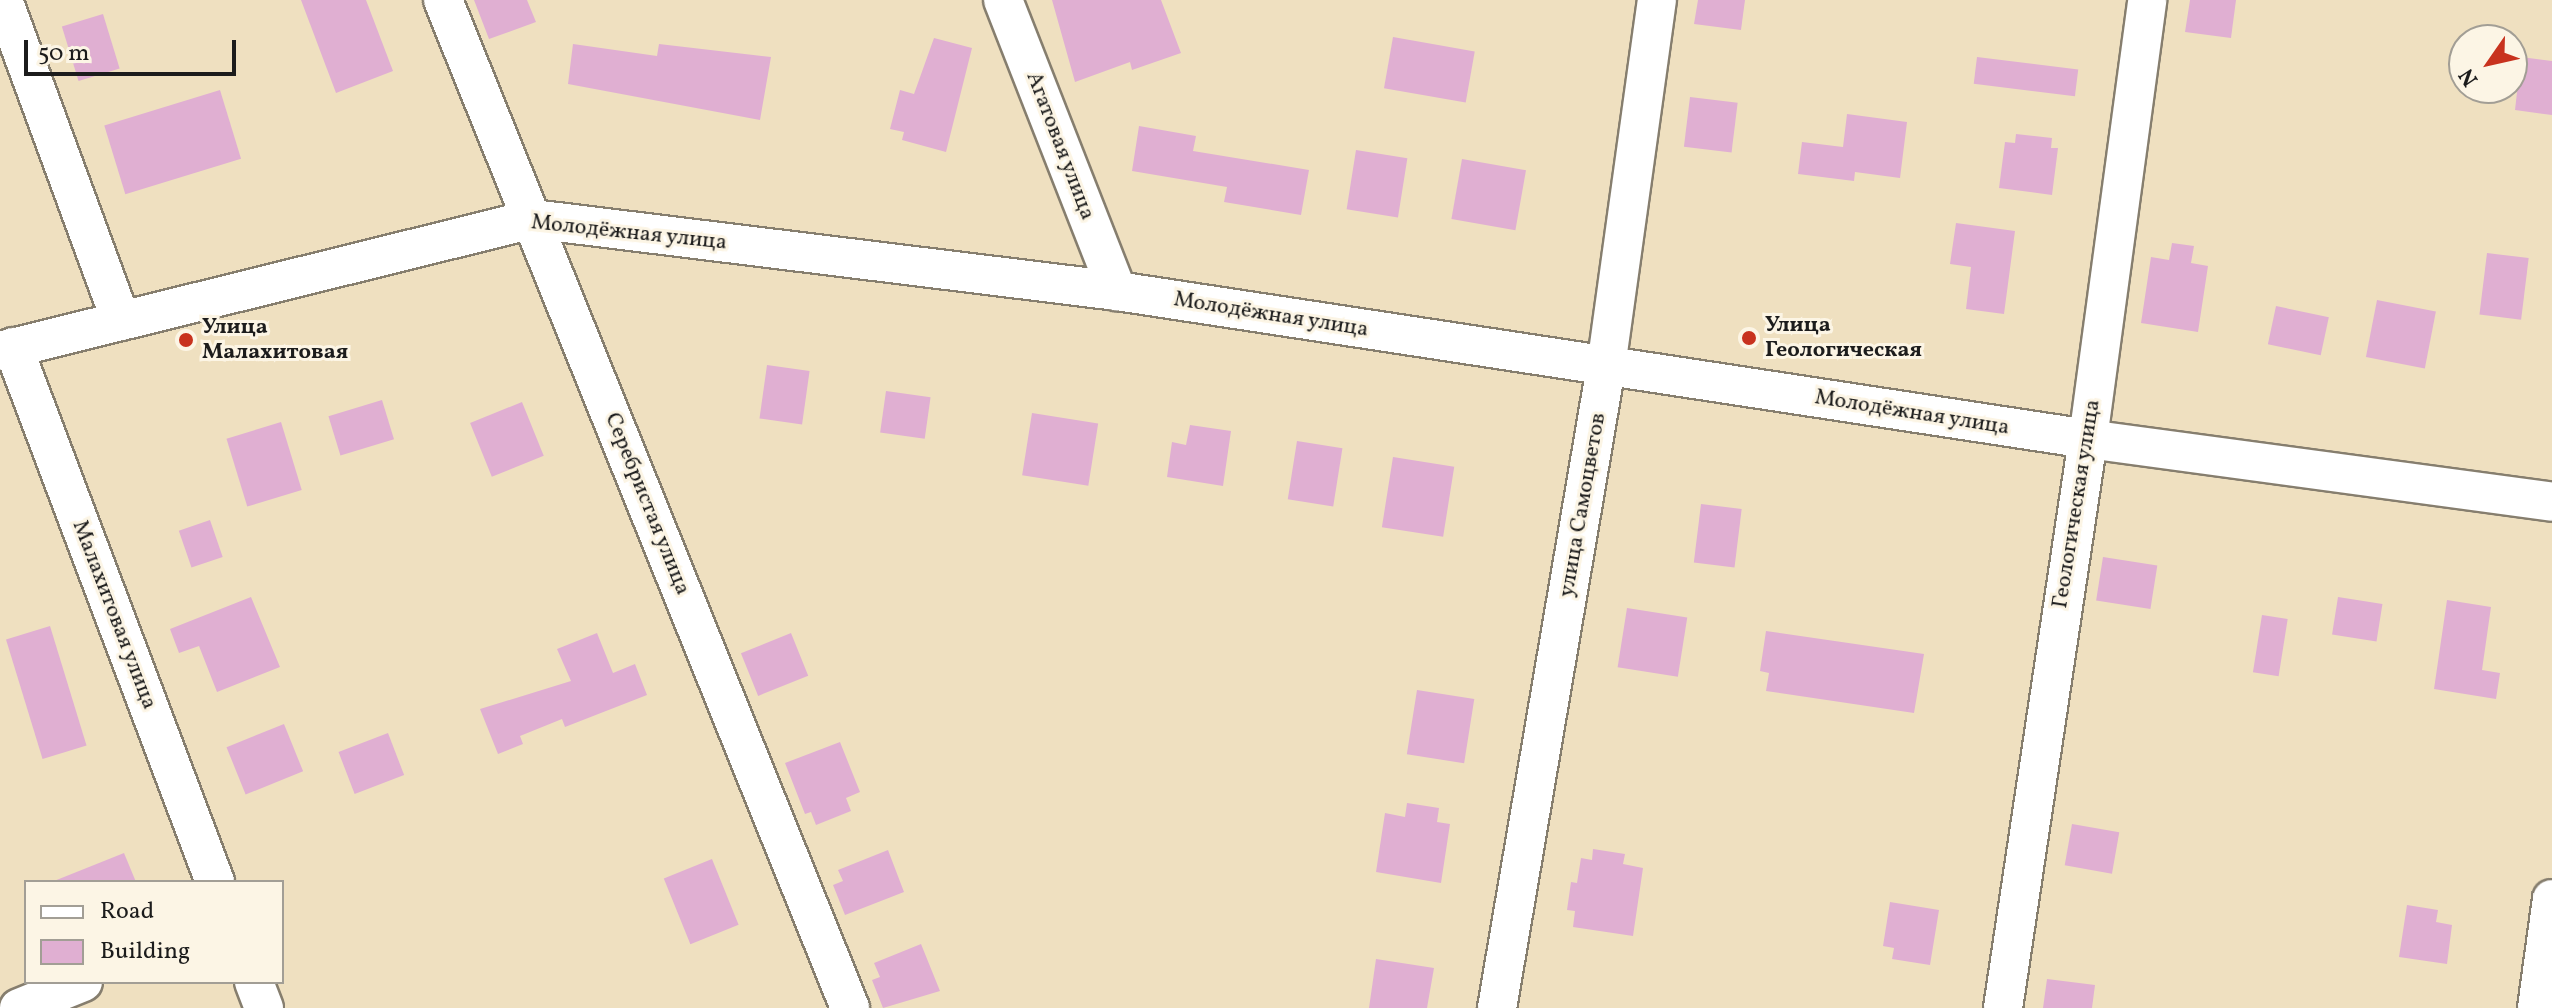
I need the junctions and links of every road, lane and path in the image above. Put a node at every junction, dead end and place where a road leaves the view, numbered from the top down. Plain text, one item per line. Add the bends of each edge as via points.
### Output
1 (3, 0) edge
2 (443, 0) edge
3 (1003, 0) edge
4 (1657, 0) edge
5 (2147, 0) edge
6 (533, 219) junction
7 (1117, 291) junction
8 (121, 321) junction
9 (6, 349) edge
10 (1606, 367) junction
11 (2088, 439) junction
12 (2552, 502) edge
13 (214, 880) edge
14 (2552, 899) edge
15 (78, 984) edge
16 (255, 984) edge
17 (19, 1008) edge
18 (264, 1008) edge
19 (850, 1008) edge
20 (1497, 1008) edge
21 (2003, 1008) edge
22 (2537, 1008) edge

1 - 8 street
2 - 6 street, Серебристая улица
3 - 7 street, Агатовая улица
4 - 10 street, улица Самоцветов
5 - 11 street, Геологическая улица
6 - 7 street, Молодёжная улица
6 - 8 street, Молодёжная улица
6 - 19 street, Серебристая улица
7 - 10 street, Молодёжная улица
8 - 9 street, Молодёжная улица
9 - 13 street, Малахитовая улица
10 - 11 street, Молодёжная улица
10 - 20 street, улица Самоцветов
11 - 12 street, Молодёжная улица
11 - 21 street, Геологическая улица
14 - 22 street
15 - 17 street
16 - 18 street

